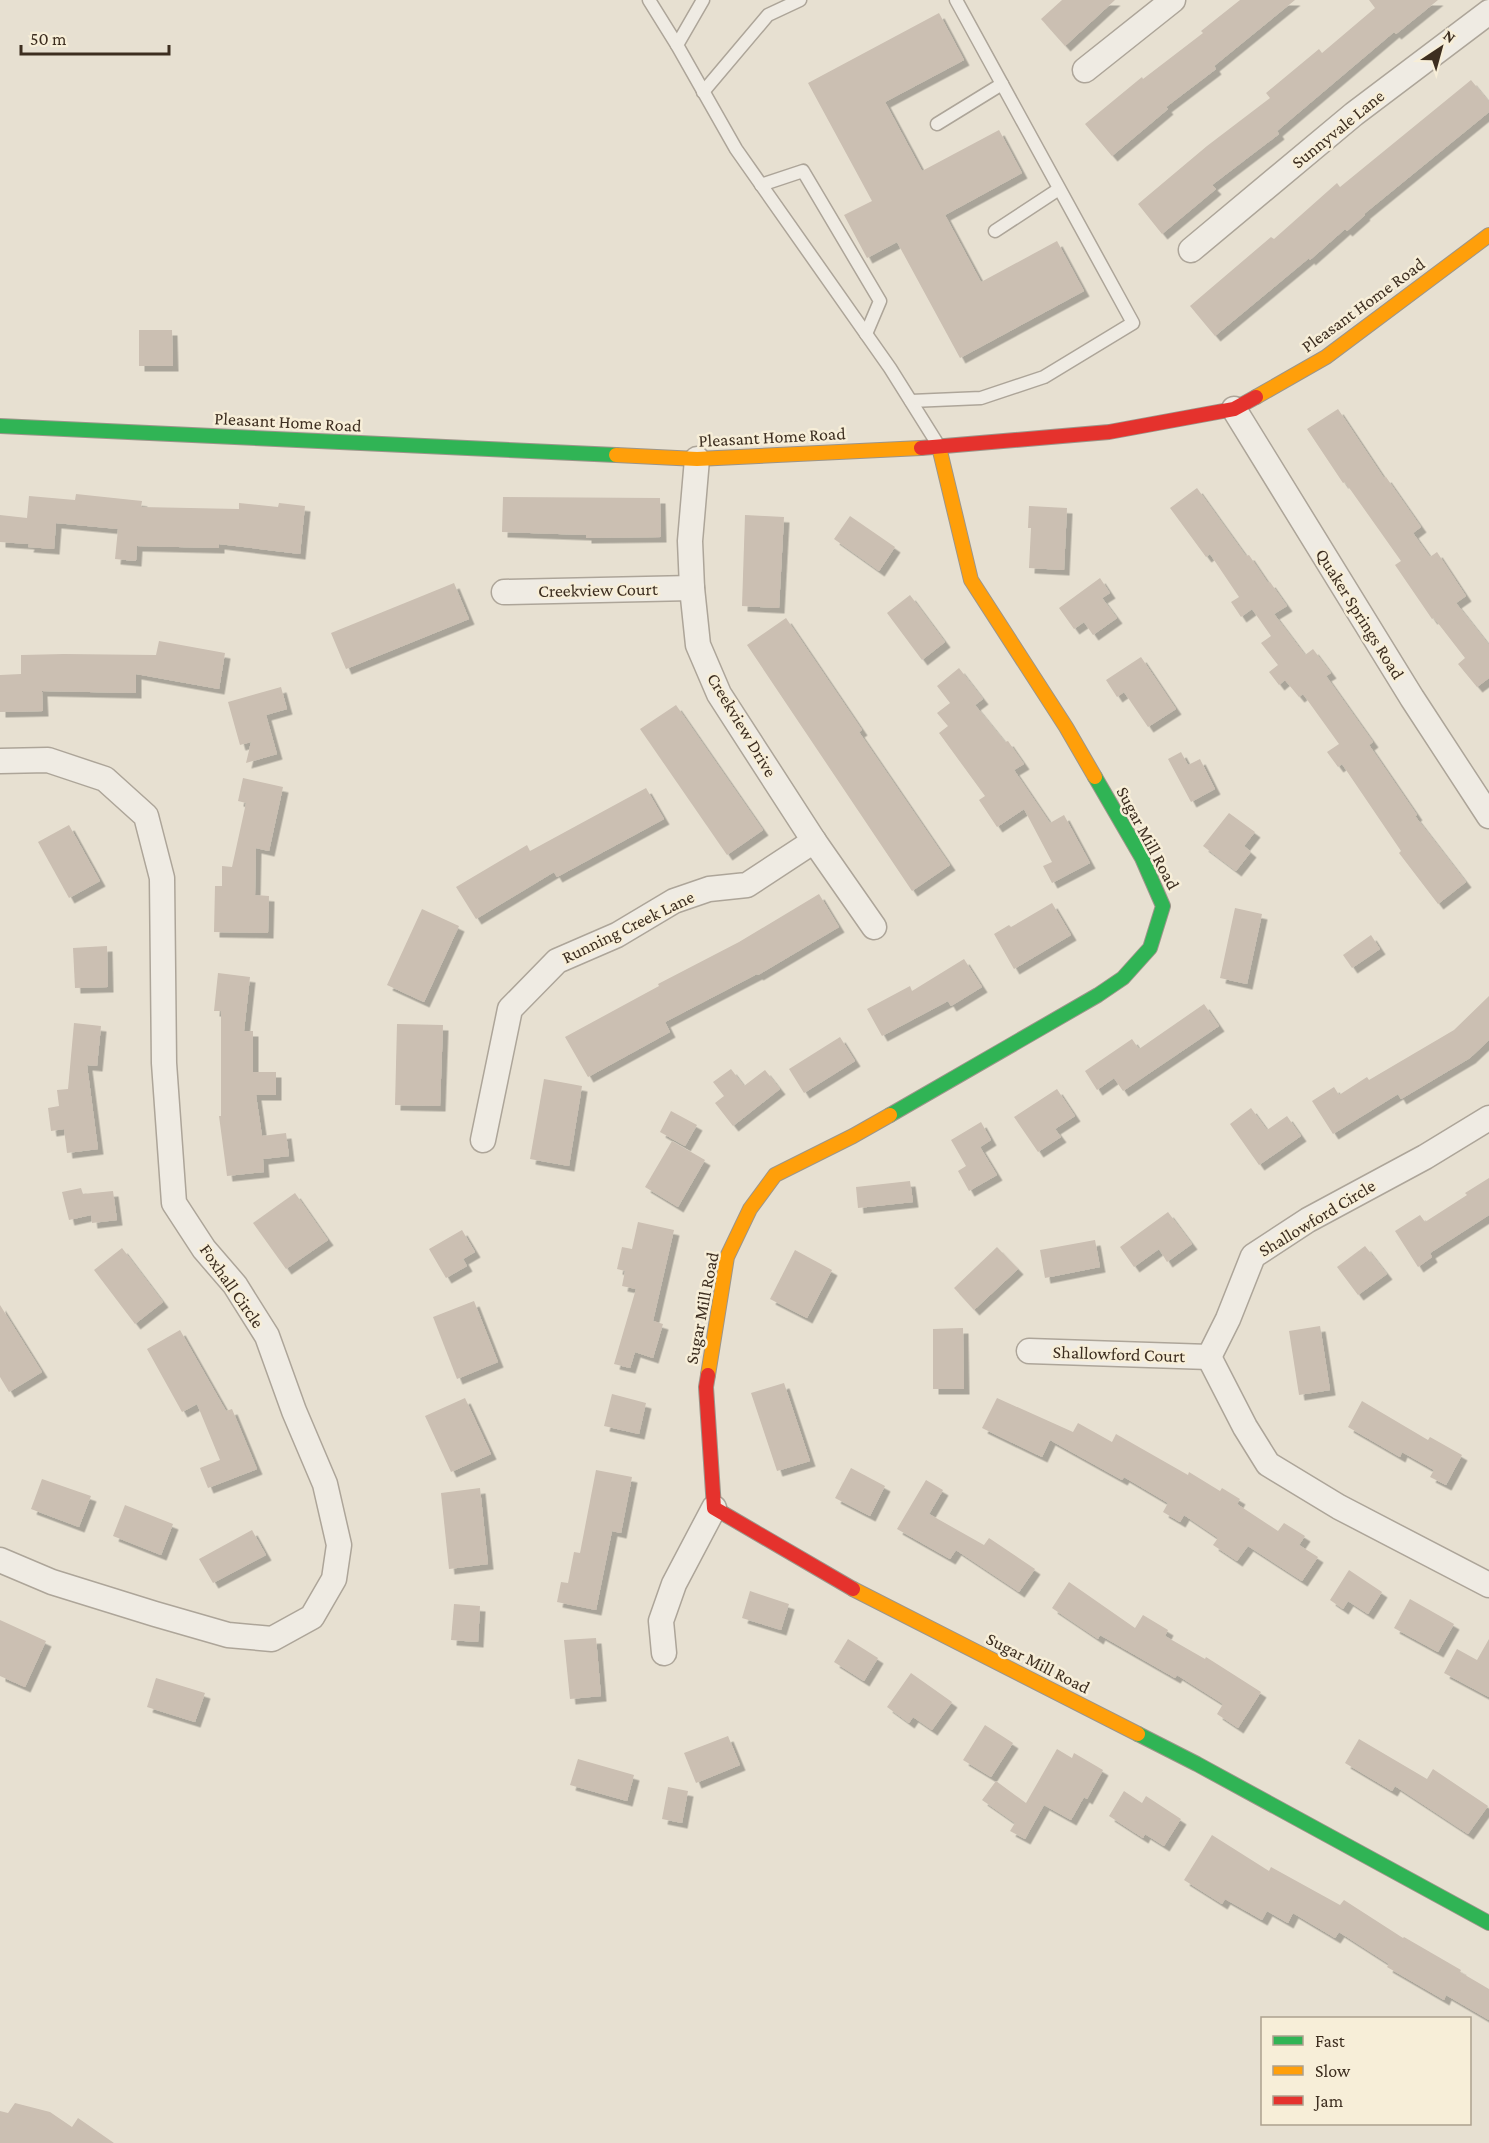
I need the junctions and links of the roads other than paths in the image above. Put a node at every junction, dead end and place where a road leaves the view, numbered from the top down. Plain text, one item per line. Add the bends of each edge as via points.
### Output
1 (649, 0) edge
2 (703, 0) edge
3 (800, 0) edge
4 (956, 0) edge
5 (1173, 0) edge
6 (1489, 12) edge
7 (677, 45) junction
8 (1085, 70) dead end
9 (1002, 84) junction
10 (703, 92) junction
11 (937, 124) dead end
12 (761, 185) junction
13 (1059, 189) junction
14 (995, 231) dead end
15 (1489, 235) edge
16 (1191, 250) dead end
17 (866, 334) junction
18 (911, 401) junction
19 (1234, 409) junction
20 (0, 426) edge
21 (939, 447) junction
22 (697, 459) junction
23 (692, 588) junction
24 (504, 592) dead end
25 (0, 761) edge
26 (1489, 816) edge
27 (814, 841) junction
28 (874, 927) dead end
29 (1489, 1118) edge
30 (483, 1140) dead end
31 (1029, 1351) dead end
32 (1209, 1357) junction
33 (714, 1508) junction
34 (0, 1560) edge
35 (1489, 1585) edge
36 (664, 1653) dead end
37 (1489, 1923) edge

1 - 7 lane
2 - 7 lane
3 - 10 lane via 768,15
4 - 9 lane
5 - 8 street
6 - 16 street, Sunnyvale Lane via 1354,114
7 - 10 lane
9 - 11 lane
9 - 13 lane
10 - 12 lane
12 - 17 lane
12 - 17 lane via 803,171 880,301
13 - 14 lane
13 - 18 lane via 1132,322 1044,377 981,398
15 - 19 street, Pleasant Home Road via 1326,357
17 - 18 lane
18 - 21 lane
19 - 21 street, Pleasant Home Road via 1109,432
19 - 26 street, Quaker Springs Road
20 - 22 street, Pleasant Home Road
21 - 22 street, Pleasant Home Road
21 - 33 street, Sugar Mill Road via 971,580 1066,727 1142,858 1163,906 1150,948 1123,978 853,1136 775,1175 750,1209 727,1257 706,1387
22 - 23 street, Creekview Drive via 690,542
23 - 24 street, Creekview Court
23 - 27 street, Creekview Drive via 698,645 719,694
25 - 34 street, Foxhall Circle via 48,760 105,778 146,816 162,878 164,1063 174,1203 204,1249 235,1285 267,1336 325,1484 339,1545 334,1579 312,1617 272,1639 228,1635 155,1614 52,1582
27 - 28 street, Creekview Drive
27 - 30 street, Running Creek Lane via 747,885 709,889 674,901 616,935 557,961 510,1009
29 - 32 street, Shallowford Circle via 1308,1220 1253,1256
31 - 32 street, Shallowford Court
32 - 35 street via 1268,1464 1340,1507
33 - 36 street via 674,1584 661,1621
33 - 37 street, Sugar Mill Road via 839,1582 1197,1764

